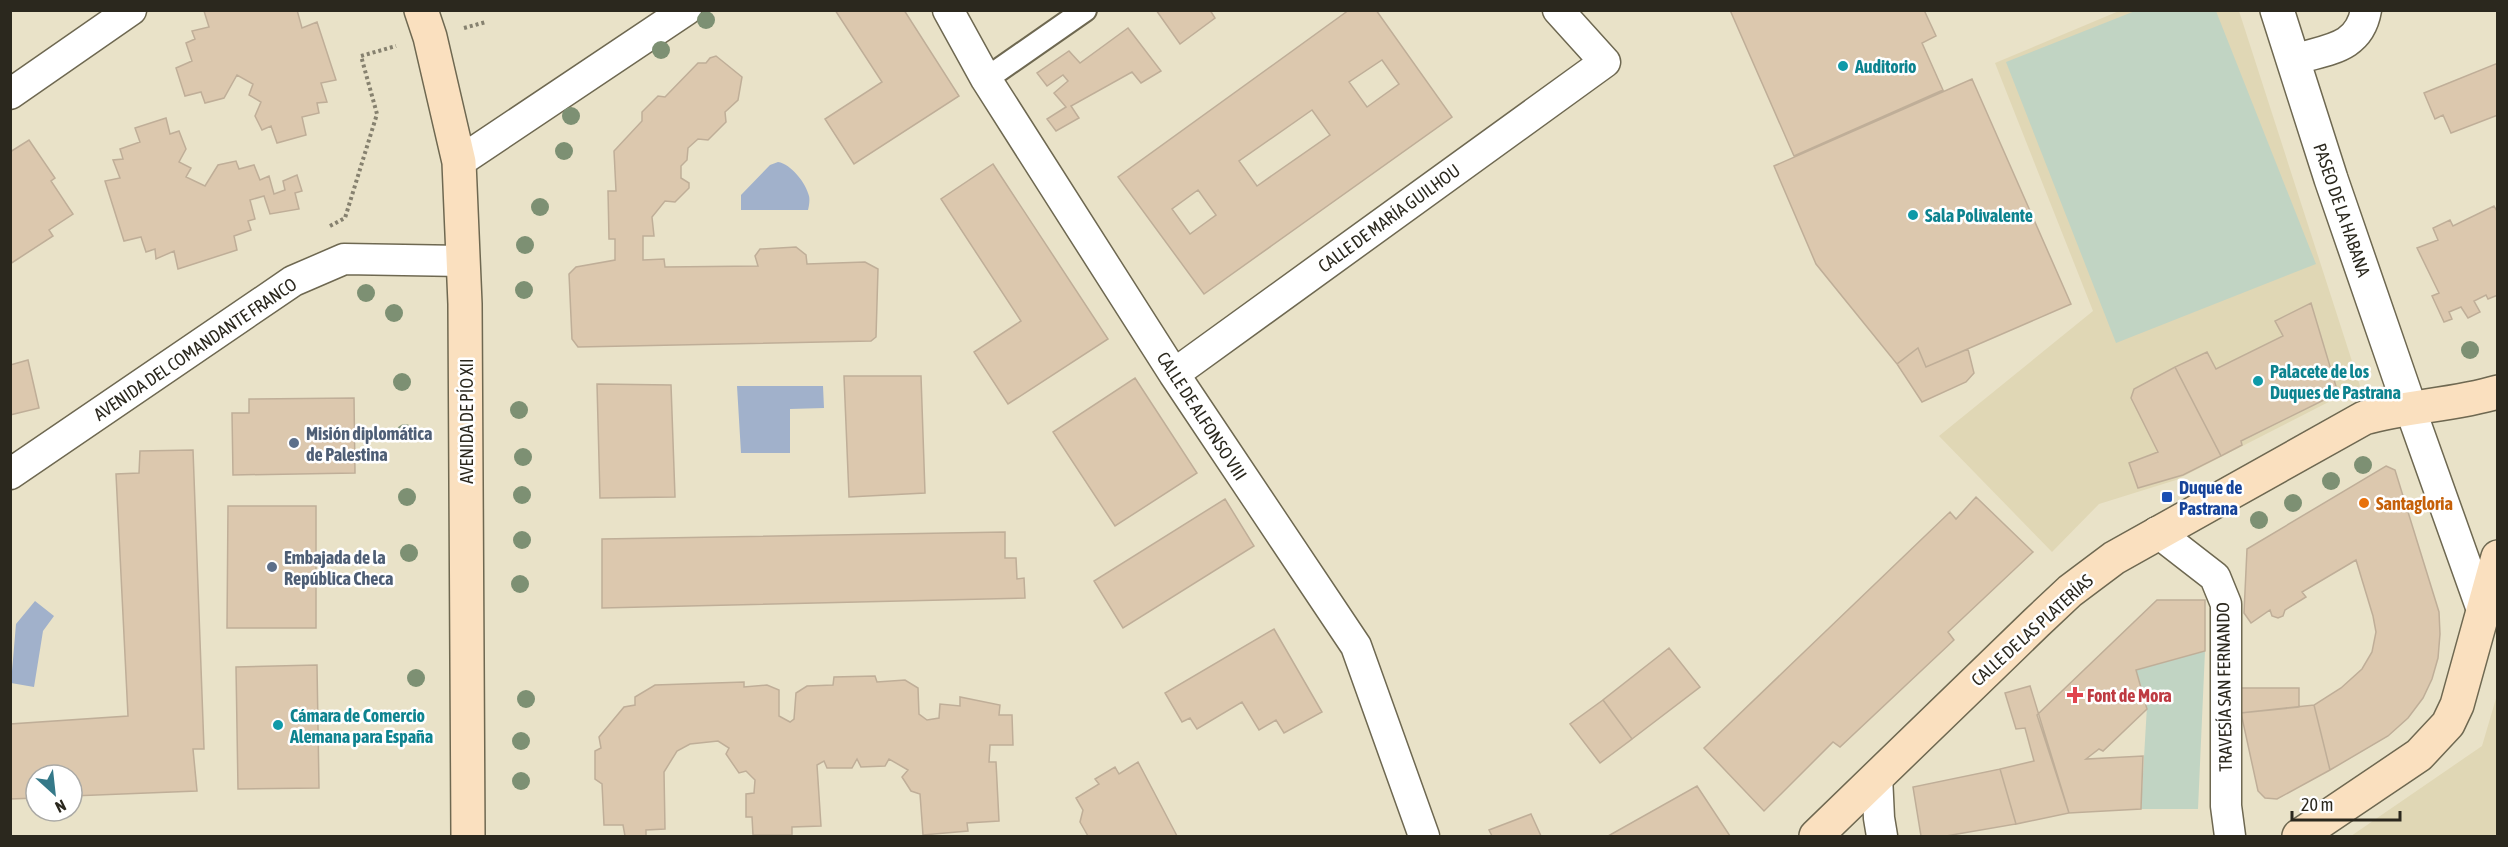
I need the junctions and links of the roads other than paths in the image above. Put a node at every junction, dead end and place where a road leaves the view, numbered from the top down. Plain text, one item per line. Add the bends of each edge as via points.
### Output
1 (131, 10) edge
2 (686, 10) edge
3 (948, 10) edge
4 (1085, 10) edge
5 (1558, 10) edge
6 (2277, 10) edge
7 (2366, 10) edge
8 (425, 24) edge
9 (2293, 60) junction
10 (986, 79) junction
11 (10, 94) edge
12 (459, 162) junction
13 (463, 261) junction
14 (1174, 374) junction
15 (2498, 392) edge
16 (2410, 408) junction
17 (10, 474) edge
18 (2157, 532) junction
19 (2498, 557) edge
20 (2482, 610) junction
21 (1877, 776) junction
22 (468, 837) edge
23 (1424, 837) edge
24 (1816, 837) edge
25 (1882, 837) edge
26 (2230, 837) edge
27 (2299, 837) edge

1 - 11 street
2 - 12 street
3 - 10 street, CALLE DE ALFONSO VIII
4 - 10 street
5 - 14 street, CALLE DE MARÍA GUILHOU via 1605,62
6 - 9 street, PASEO DE LA HABANA
7 - 9 street via 2355,38
8 - 12 main road, AVENIDA DE PÍO XII
9 - 16 street, PASEO DE LA HABANA
10 - 14 street, CALLE DE ALFONSO VIII
12 - 13 main road, AVENIDA DE PÍO XII
13 - 17 street, AVENIDA DEL COMANDANTE FRANCO via 344,259 293,280
13 - 22 main road, AVENIDA DE PÍO XII
14 - 23 street, CALLE DE ALFONSO VIII via 1356,646
15 - 16 main road, CALLE DE LAS PLATERÍAS via 2461,402
16 - 18 main road, CALLE DE LAS PLATERÍAS via 2364,418
16 - 20 street
18 - 21 main road, CALLE DE LAS PLATERÍAS via 2070,591
18 - 26 street, TRAVESÍA SAN FERNANDO via 2215,577 2226,604 2226,806
19 - 20 main road
20 - 27 main road via 2457,705 2436,739 2419,755
21 - 24 main road, CALLE DE LAS PLATERÍAS
21 - 25 street

